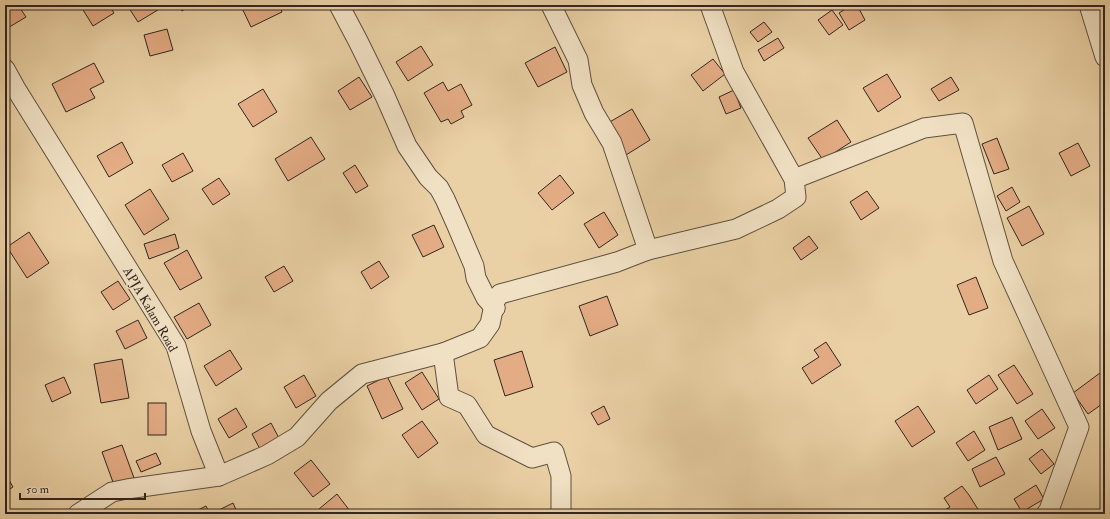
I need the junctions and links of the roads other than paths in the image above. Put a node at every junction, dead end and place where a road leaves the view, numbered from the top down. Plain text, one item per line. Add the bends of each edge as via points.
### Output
1 (339, 5) edge
2 (551, 5) edge
3 (710, 5) edge
4 (1088, 5) edge
5 (1105, 57) edge
6 (5, 69) edge
7 (11, 92) edge
8 (794, 179) junction
9 (648, 250) junction
10 (495, 308) junction
11 (443, 353) junction
12 (219, 476) junction
13 (78, 514) edge
14 (561, 514) edge
15 (1046, 514) edge

1 - 10 street via 407,146 445,199 474,266 476,278 486,298
2 - 9 street via 578,60 582,85 591,106 612,143
3 - 8 street via 734,72
4 - 5 street
6 - 7 street, APJA Kalam Road
7 - 12 street, APJA Kalam Road via 176,346 201,431
8 - 9 street via 796,197 778,209 736,229
8 - 15 street via 924,128 963,123 1003,262 1079,428
9 - 10 street via 617,262 500,294 493,303
10 - 11 street via 490,324 480,338
11 - 12 street via 362,374 328,401 297,437 267,455
11 - 14 street via 449,398 467,405 486,435 532,458 554,452 561,476
12 - 13 street via 112,492

